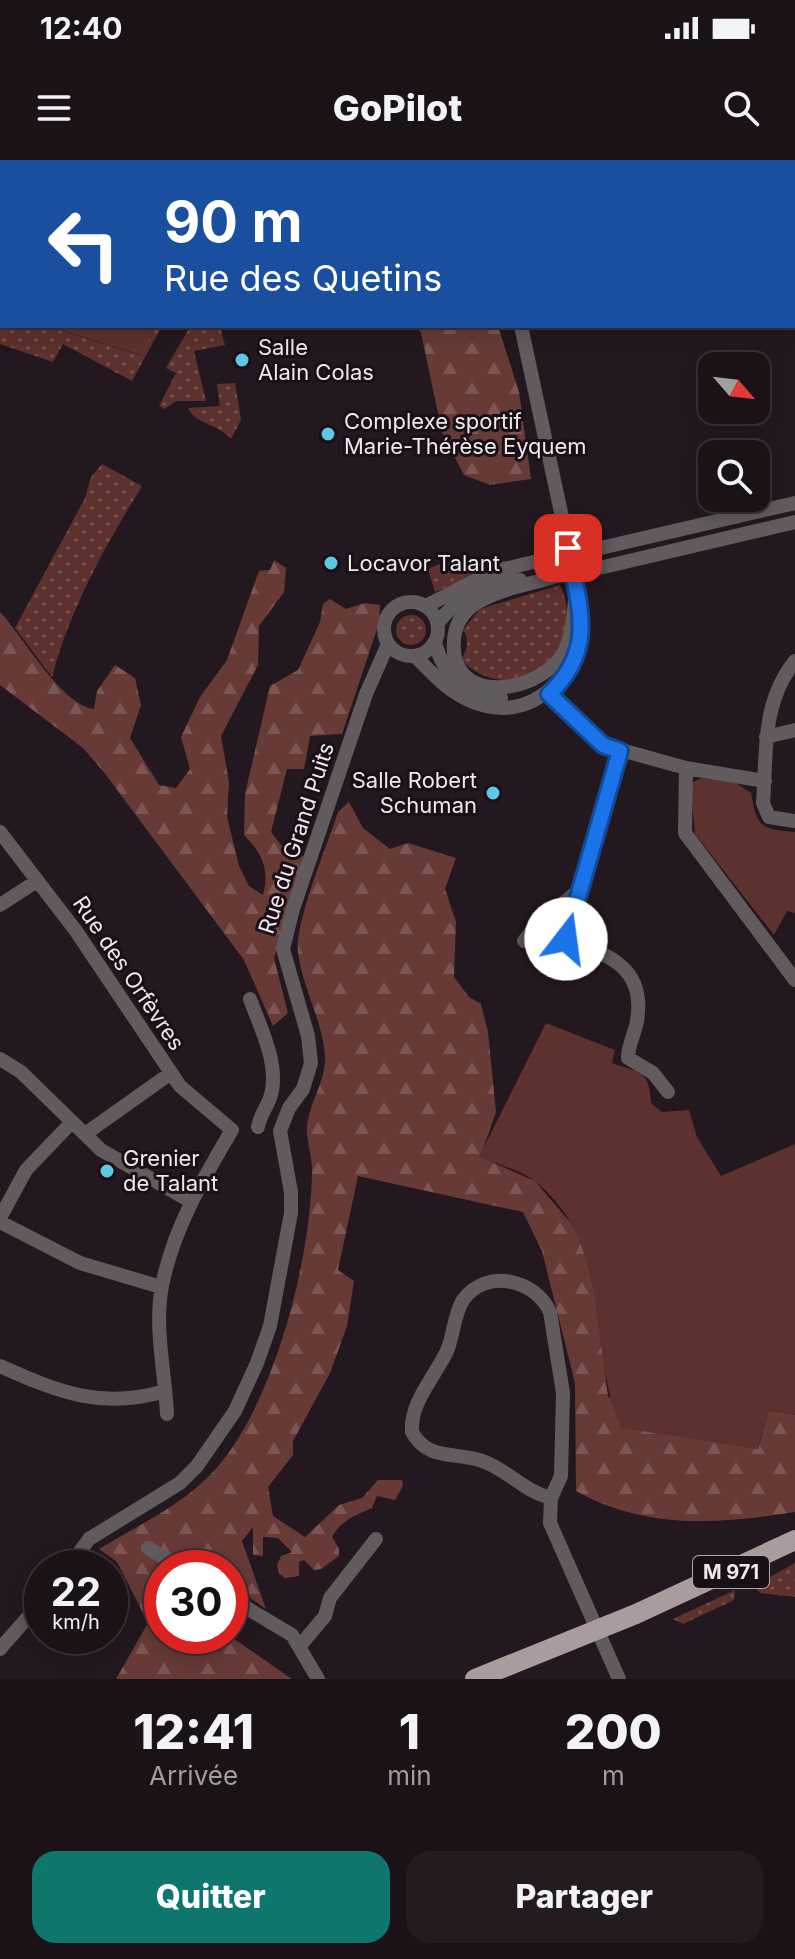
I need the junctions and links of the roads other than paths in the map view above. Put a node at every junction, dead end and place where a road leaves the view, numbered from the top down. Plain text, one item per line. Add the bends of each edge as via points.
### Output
1 (521, 328) edge
2 (795, 503) edge
3 (795, 522) edge
4 (557, 576) junction
5 (576, 592) junction
6 (426, 606) junction
7 (438, 623) junction
8 (571, 628) junction
9 (435, 642) junction
10 (388, 644) junction
11 (410, 656) junction
12 (795, 661) edge
13 (366, 694) junction
14 (549, 694) junction
15 (795, 730) edge
16 (766, 737) junction
17 (620, 751) junction
18 (686, 768) junction
19 (765, 781) junction
20 (795, 821) edge
21 (0, 832) edge
22 (37, 881) junction
23 (580, 890) junction
24 (0, 905) edge
25 (535, 927) junction
26 (566, 939) junction
27 (524, 941) dead end
28 (795, 980) edge
29 (250, 999) dead end
30 (2, 1056) edge
31 (171, 1073) junction
32 (668, 1092) dead end
33 (71, 1123) junction
34 (258, 1127) junction
35 (232, 1130) junction
36 (280, 1131) junction
37 (85, 1134) junction
38 (190, 1201) junction
39 (0, 1220) edge
40 (161, 1287) junction
41 (0, 1366) edge
42 (165, 1391) junction
43 (167, 1414) dead end
44 (551, 1498) junction
45 (376, 1539) dead end
46 (795, 1540) edge
47 (148, 1548) dead end
48 (81, 1550) edge
49 (151, 1550) edge
50 (248, 1609) edge
51 (24, 1622) edge
52 (597, 1631) junction
53 (299, 1647) junction
54 (0, 1649) edge
55 (318, 1679) edge
56 (475, 1679) edge
57 (619, 1679) edge

1 - 5 street
2 - 6 street, bridge via 492,572
3 - 4 street, bridge
4 - 7 street via 483,589 454,605
4 - 8 street via 470,608 455,631 456,663 479,683 518,687 556,662
5 - 8 street
5 - 14 street via 583,615 580,639 566,672
6 - 7 street
6 - 10 street via 411,602 391,610 384,626
7 - 9 street
8 - 14 street via 568,652
9 - 11 street
9 - 14 street via 448,675 472,691 497,698
10 - 11 street
10 - 13 street, Rue du Grand Puits
11 - 13 street, Rue du Grand Puits
11 - 14 street via 450,689 480,704 514,707
12 - 16 street via 773,696
13 - 36 street, Rue du Grand Puits via 283,949 311,1063
14 - 17 street via 603,745
15 - 16 street
16 - 19 street
17 - 18 street
17 - 23 street
18 - 19 street
18 - 28 street via 685,833
19 - 20 street via 766,814
21 - 22 street, Rue des Orfèvres
22 - 24 street
22 - 31 street, Rue des Orfèvres
23 - 25 street
23 - 26 street
25 - 26 street
25 - 27 street
26 - 32 street via 605,954 629,973 639,1002 628,1058 653,1073
29 - 34 street via 273,1072
30 - 33 street
31 - 35 street, Rue des Orfèvres via 194,1100
31 - 37 street
33 - 37 street
33 - 39 street via 26,1170
34 - 35 street
34 - 36 street
35 - 38 street
36 - 48 street via 291,1213 270,1326 235,1411 180,1483 89,1539
37 - 38 street via 120,1164
38 - 40 street
39 - 40 street via 80,1263
40 - 42 street
41 - 42 street via 60,1390 108,1401 137,1400
42 - 43 street
44 - 44 street via 529,1492 484,1461 433,1452 412,1432 414,1412 446,1353 459,1308 476,1288 493,1282 523,1284 550,1312 563,1393 561,1476
44 - 52 street via 550,1523
45 - 53 street
46 - 52 main road, M 971
47 - 49 street
50 - 53 street via 292,1635
51 - 54 street
52 - 56 main road, M 971
52 - 57 street
53 - 55 street

